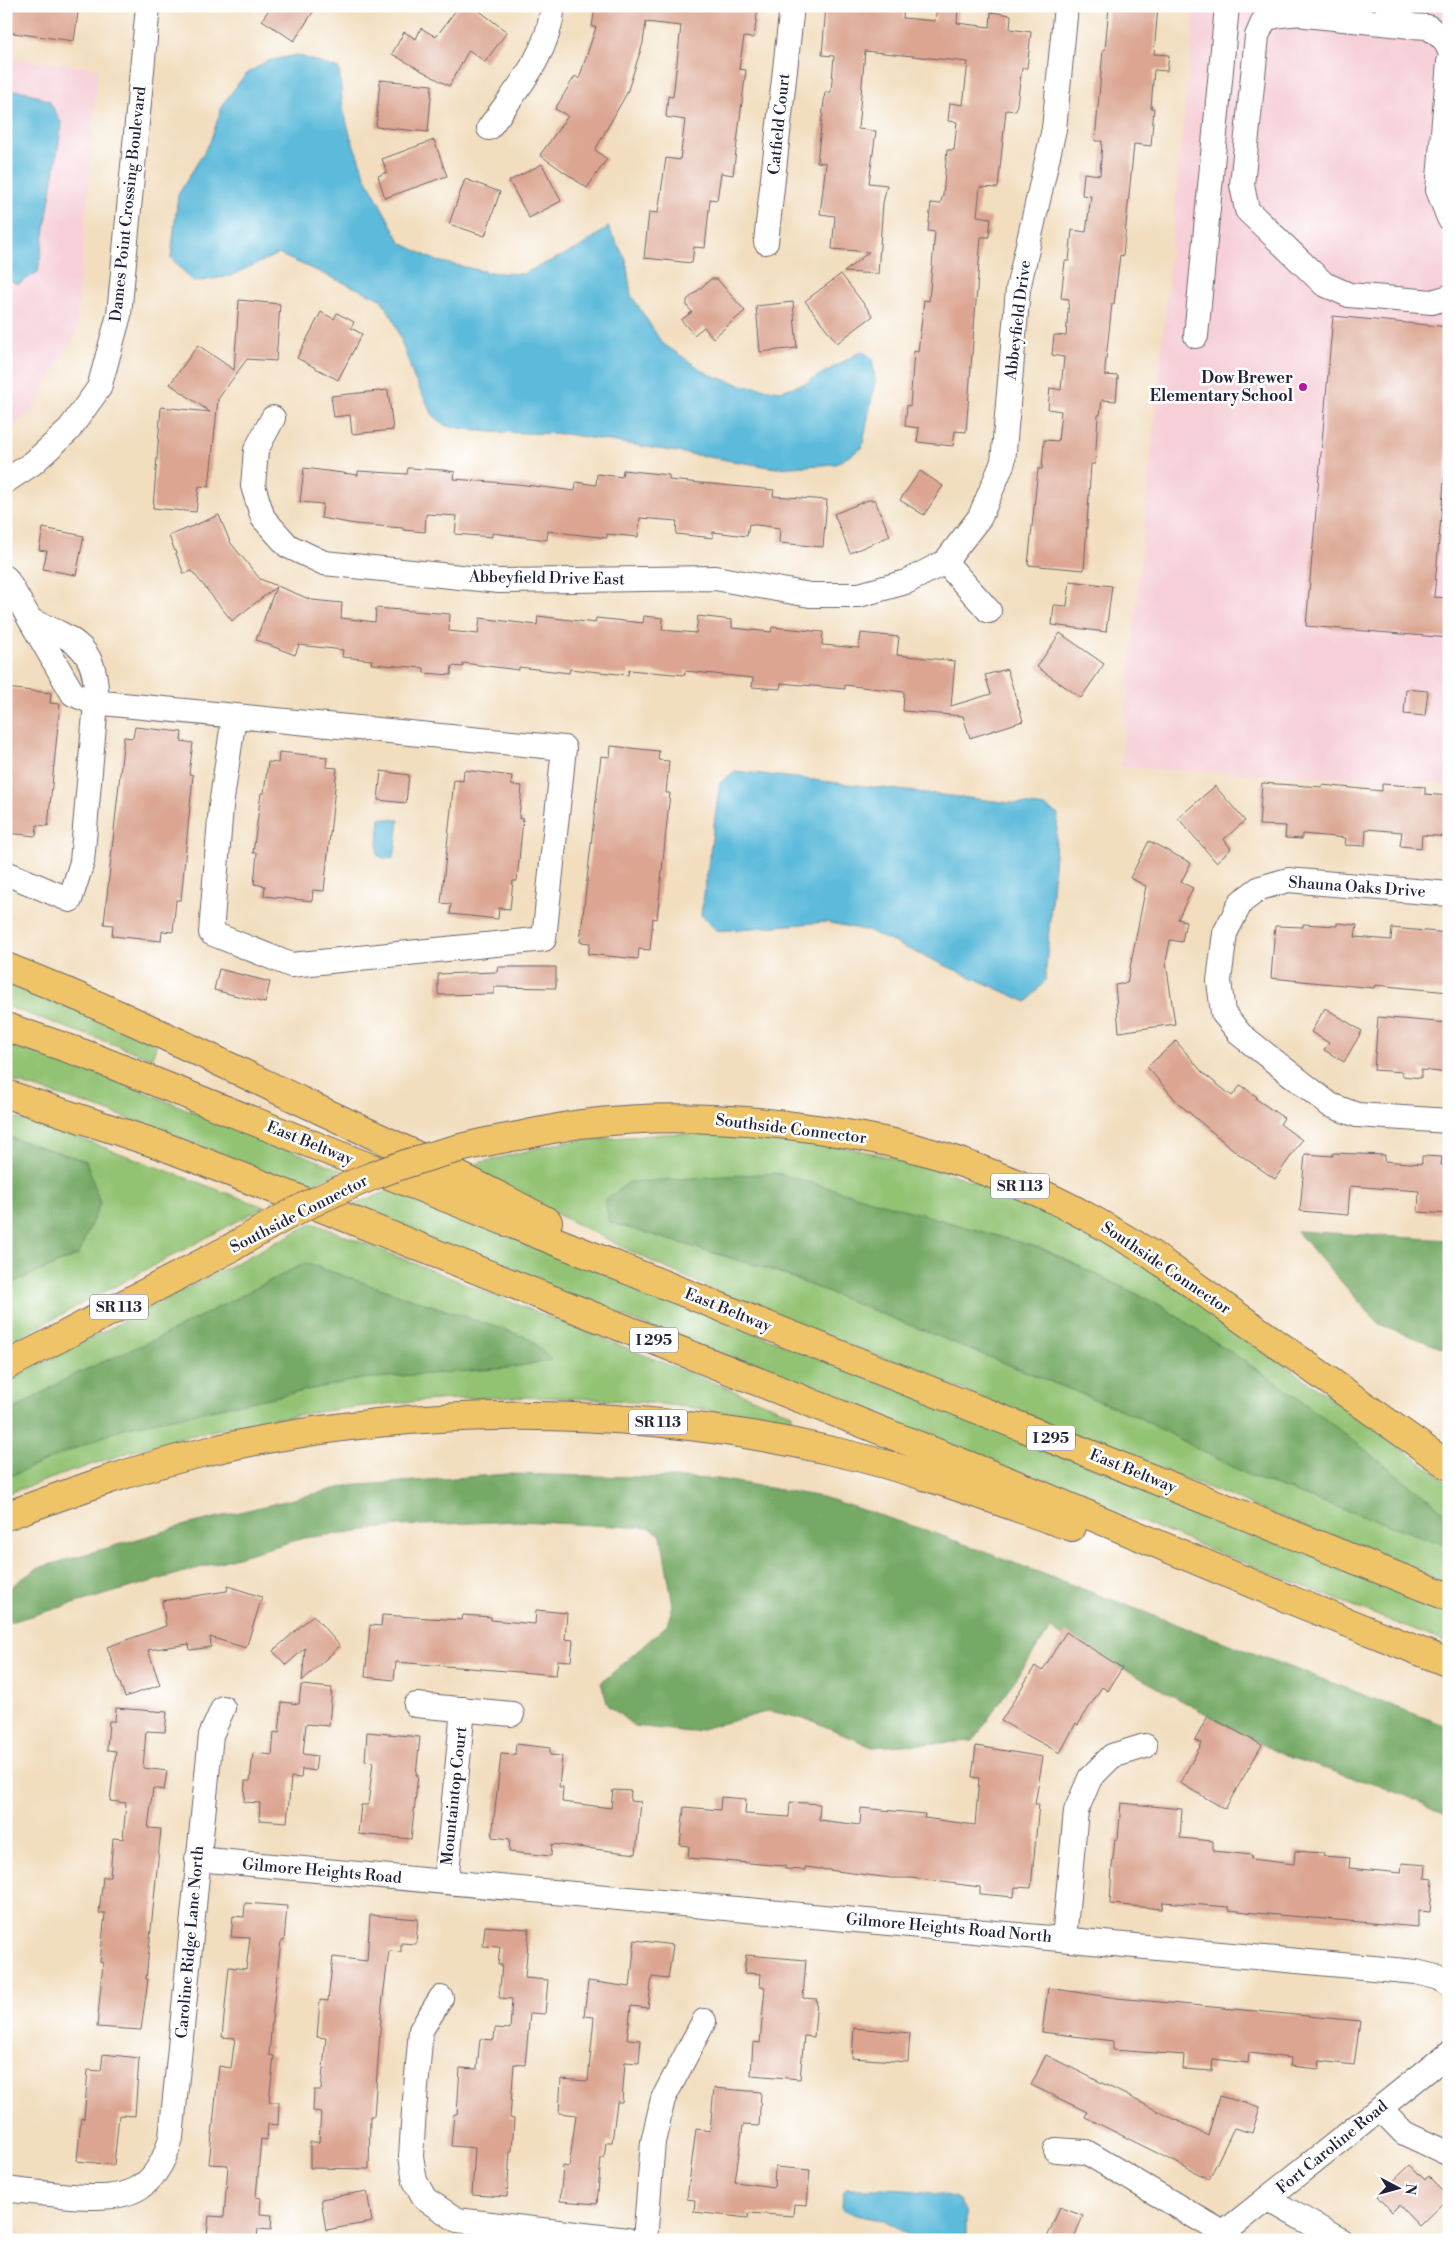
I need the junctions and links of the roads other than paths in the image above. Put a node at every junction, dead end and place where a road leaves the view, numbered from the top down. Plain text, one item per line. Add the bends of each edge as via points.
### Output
1 (148, 6) edge
2 (553, 6) edge
3 (792, 6) edge
4 (1066, 6) edge
5 (1228, 6) edge
6 (1327, 6) edge
7 (1387, 6) edge
8 (1295, 14) junction
9 (1411, 26) junction
10 (1449, 49) edge
11 (1449, 62) edge
12 (489, 128) dead end
13 (1449, 218) edge
14 (766, 242) dead end
15 (1449, 297) edge
16 (1196, 336) dead end
17 (273, 418) dead end
18 (6, 481) edge
19 (945, 562) junction
20 (6, 578) edge
21 (990, 611) dead end
22 (31, 621) junction
23 (96, 703) junction
24 (234, 716) junction
25 (6, 873) edge
26 (1449, 894) edge
27 (6, 968) edge
28 (6, 1028) edge
29 (6, 1094) edge
30 (1449, 1121) edge
31 (652, 1280) junction
32 (6, 1366) edge
33 (1449, 1466) edge
34 (7, 1516) edge
35 (1449, 1597) edge
36 (1296, 1602) junction
37 (1449, 1663) edge
38 (416, 1705) dead end
39 (223, 1708) dead end
40 (463, 1709) junction
41 (512, 1714) dead end
42 (1144, 1746) dead end
43 (198, 1859) junction
44 (446, 1882) junction
45 (1064, 1939) junction
46 (1449, 1984) edge
47 (441, 1998) dead end
48 (704, 2021) dead end
49 (1449, 2053) edge
50 (1380, 2108) junction
51 (1056, 2150) dead end
52 (1449, 2154) edge
53 (6, 2189) edge
54 (1268, 2199) junction
55 (1219, 2236) edge
56 (627, 2240) edge
57 (645, 2240) edge
58 (1340, 2240) edge

1 - 18 street, Dames Point Crossing Boulevard via 119,315 99,388 68,431 33,463
2 - 12 street via 552,21 538,58
3 - 14 street, Catfield Court
4 - 19 street, Abbeyfield Drive via 1054,129 1018,289 1002,462 980,517
5 - 16 street
6 - 8 street via 1318,12
7 - 9 street via 1390,12
8 - 9 street
8 - 15 street via 1277,14 1264,20 1257,36 1242,185 1247,210 1324,284 1348,295 1432,302
9 - 10 street via 1428,27 1444,39
11 - 13 street via 1438,190
17 - 19 street, Abbeyfield Drive East via 256,450 252,486 264,518 288,546 324,563 499,581 715,578 810,595 859,595 906,582
19 - 21 street
20 - 22 street
22 - 23 street via 73,694
22 - 23 street via 63,634 84,648 97,685
23 - 24 street
23 - 25 street via 82,862 70,900
24 - 24 street via 564,748 544,939 291,965 211,933 221,806
26 - 30 street, Shauna Oaks Drive via 1288,880 1260,888 1241,902 1225,933 1219,981 1222,1013 1241,1035 1330,1105 1356,1115
27 - 31 highway via 64,990 165,1036 484,1187
28 - 31 highway, East Beltway / I 295 via 90,1056
29 - 36 highway, I 295 via 163,1146 294,1197 1010,1482
31 - 35 highway, East Beltway / I 295
32 - 33 highway, Southside Connector / SR 113, bridge via 271,1224 357,1181 417,1158 581,1124 664,1118 740,1120 838,1132 894,1143 947,1158 1034,1191 1097,1222 1149,1253
34 - 36 highway, SR 113 via 94,1484 203,1452 265,1439 437,1418 536,1415 632,1419 738,1433 837,1452 928,1476
36 - 37 highway, I 295
38 - 40 street
39 - 43 street, Caroline Ridge Lane North via 210,1735
40 - 41 street
40 - 44 street, Mountaintop Court
42 - 45 street via 1112,1756 1090,1778 1076,1811
43 - 44 street, Gilmore Heights Road
43 - 53 street, Caroline Ridge Lane North via 171,2138 165,2159 154,2175 124,2196 102,2198
44 - 45 street, Gilmore Heights Road North
45 - 46 street, Gilmore Heights Road North via 1416,1972 1440,1978
47 - 56 street via 421,2030 411,2156 416,2181 425,2199 457,2220
48 - 57 street via 663,2099 653,2142
49 - 50 street, Fort Caroline Road
50 - 52 street via 1404,2133
50 - 54 street, Fort Caroline Road
51 - 55 street via 1086,2152
54 - 55 street, Fort Caroline Road
54 - 58 street

